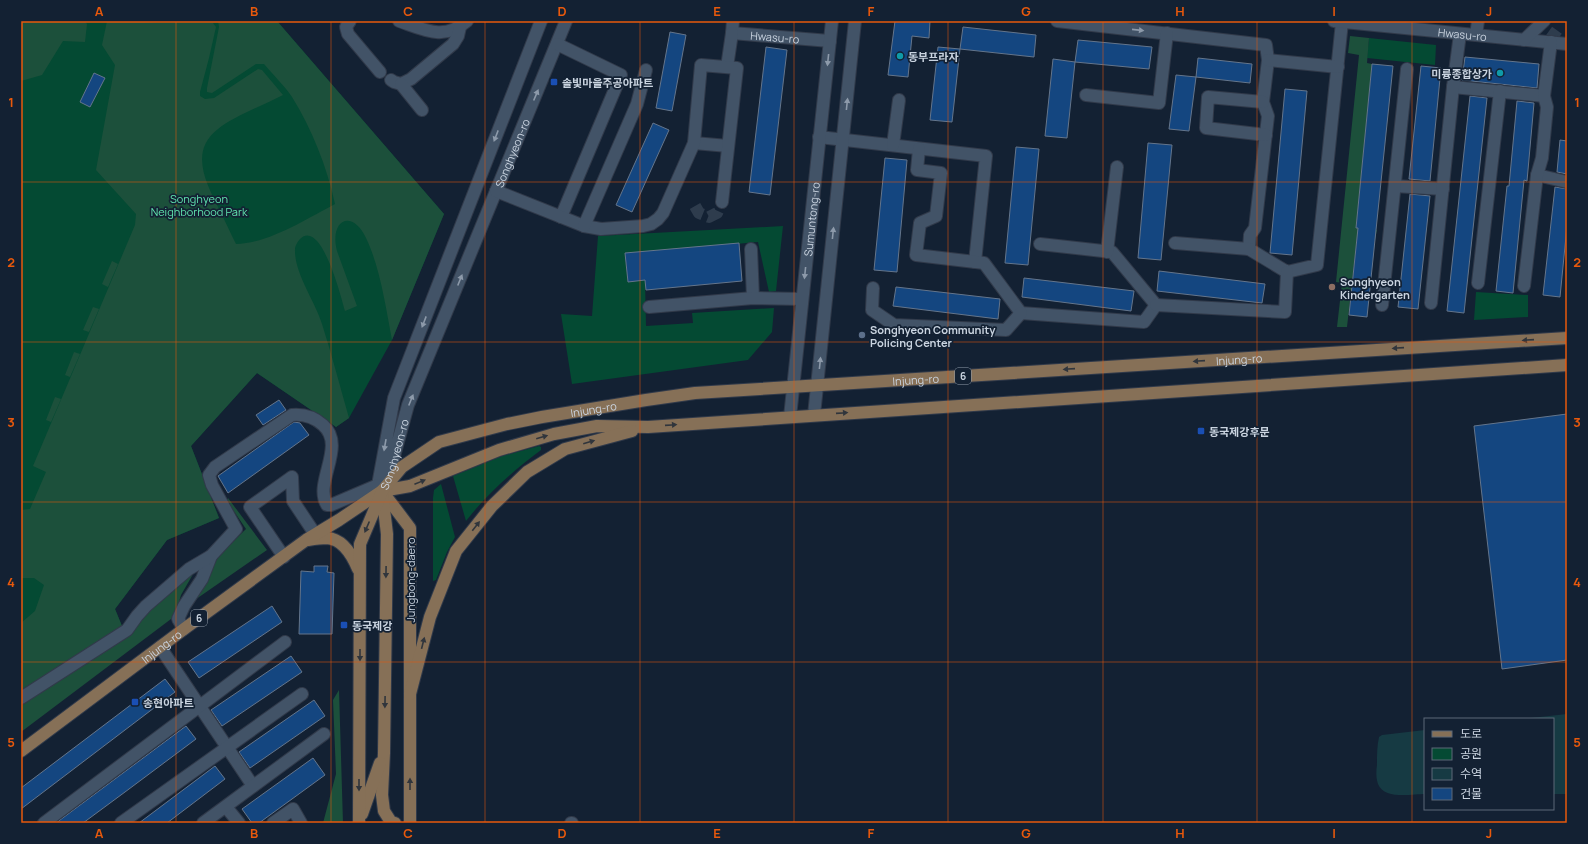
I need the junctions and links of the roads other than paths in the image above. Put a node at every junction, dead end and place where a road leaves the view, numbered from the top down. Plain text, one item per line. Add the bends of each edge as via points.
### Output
1 (350, 21) edge
2 (399, 21) edge
3 (541, 21) edge
4 (566, 21) edge
5 (832, 21) edge
6 (855, 21) edge
7 (1057, 21) edge
8 (1478, 21) edge
9 (1544, 21) edge
10 (1338, 22) edge
11 (464, 24) edge
12 (732, 27) edge
13 (1167, 33) junction
14 (1460, 34) junction
15 (1476, 35) junction
16 (1524, 40) junction
17 (830, 41) junction
18 (1551, 42) junction
19 (557, 44) junction
20 (1567, 44) edge
21 (1268, 60) junction
22 (727, 67) junction
23 (1338, 67) junction
24 (1407, 69) dead end
25 (646, 70) dead end
26 (380, 72) dead end
27 (1453, 88) junction
28 (1500, 91) junction
29 (1086, 95) dead end
30 (1544, 96) junction
31 (899, 100) dead end
32 (1263, 102) junction
33 (422, 110) dead end
34 (1266, 135) junction
35 (819, 137) junction
36 (843, 140) junction
37 (694, 143) junction
38 (728, 146) junction
39 (893, 146) junction
40 (919, 148) junction
41 (1118, 167) dead end
42 (1538, 175) junction
43 (1567, 182) edge
44 (1395, 186) junction
45 (1443, 189) junction
46 (496, 191) junction
47 (722, 202) tunnel mouth
48 (561, 217) junction
49 (584, 226) junction
50 (1175, 243) dead end
51 (1040, 244) dead end
52 (751, 249) dead end
53 (1249, 249) junction
54 (1107, 252) junction
55 (974, 262) junction
56 (1287, 272) junction
57 (1478, 283) dead end
58 (1524, 286) dead end
59 (873, 288) dead end
60 (754, 298) junction
61 (802, 299) junction
62 (1431, 302) dead end
63 (1156, 305) junction
64 (1382, 306) dead end
65 (650, 307) dead end
66 (1021, 313) junction
67 (1567, 338) edge
68 (1567, 365) edge
69 (818, 385) junction
70 (793, 387) junction
71 (814, 415) junction
72 (790, 417) junction
73 (648, 426) junction
74 (380, 488) junction
75 (311, 537) junction
76 (210, 556) junction
77 (284, 557) junction
78 (360, 574) junction
79 (184, 629) junction
80 (285, 642) dead end
81 (160, 647) junction
82 (302, 694) dead end
83 (410, 694) junction
84 (21, 698) edge
85 (199, 706) junction
86 (324, 734) dead end
87 (226, 748) junction
88 (21, 751) edge
89 (384, 753) junction
90 (253, 786) junction
91 (226, 807) junction
92 (359, 822) edge
93 (44, 823) edge
94 (121, 823) edge
95 (203, 823) edge
96 (239, 823) edge
97 (273, 823) edge
98 (301, 823) edge
99 (395, 823) edge
100 (410, 823) edge

1 - 26 street via 346,27 348,34
2 - 11 street via 432,32 447,32
3 -> 74 street, Songhyeon-ro via 394,398
4 - 19 street, Songhyeon-ro
5 - 17 street, Sumuntong-ro
36 -> 6 street
7 -> 13 street
8 - 15 street
9 - 16 street
10 - 14 street, Hwasu-ro
10 - 23 street
11 - 33 street via 453,44 411,79 396,82
12 - 17 street, Hwasu-ro
12 - 22 street
13 - 21 street via 1266,44
13 - 29 street via 1159,103
14 - 15 street, Hwasu-ro
14 - 27 street
15 - 16 street, Hwasu-ro
16 - 18 street, Hwasu-ro
17 -> 35 street, Sumuntong-ro
18 - 20 street, Hwasu-ro
18 - 30 street
46 -> 19 street, Songhyeon-ro
19 - 48 street via 621,75
21 - 23 street
21 - 32 street
22 - 37 street via 701,65
22 - 38 street via 737,68
23 - 56 street via 1317,265
24 - 44 street
25 - 49 street via 637,104
27 - 28 street
27 - 45 street
28 - 30 street
28 - 57 street
30 - 42 street via 1547,107
31 - 39 street
32 - 34 street via 1268,116
32 - 34 street via 1208,97 1206,128
34 - 53 street via 1255,228 1249,231
35 - 36 street
35 -> 61 street, Sumuntong-ro
36 - 39 street
69 -> 36 street
37 - 38 street
37 - 49 street via 658,219 643,226 601,229
38 - 47 street
39 - 40 street
40 - 55 street via 986,156
40 - 55 street via 917,170 940,172 936,216 920,223 916,255
41 - 54 street
42 - 43 street
42 - 58 street
44 - 45 street
44 - 64 street
45 - 62 street
46 - 48 street
74 -> 46 street, Songhyeon-ro via 390,471 408,405
48 - 49 street
50 - 53 street
51 - 54 street
52 - 60 street
53 - 56 street
54 - 63 street via 1112,252
55 - 66 street via 984,264
56 - 63 street via 1285,312
59 - 66 street via 872,310 894,325 1006,330
60 - 61 street
60 - 65 street
61 - 70 street, Sumuntong-ro
63 - 66 street via 1144,322
67 -> 69 main road, Injung-ro / 6
71 -> 68 main road, Injung-ro / 6
69 - 70 main road, Injung-ro / 6
69 - 71 street
70 - 72 street, Sumuntong-ro
70 - 74 main road, Injung-ro / 6 via 695,393 506,424 439,442 402,467
71 - 72 main road, Injung-ro / 6
73 -> 72 main road, Injung-ro / 6
74 -> 73 main road, Injung-ro / 6 via 410,486 499,450 554,434 597,426
83 -> 73 main road via 430,617 456,551 492,506 527,472 565,449
74 - 75 main road, Injung-ro / 6 via 339,520
74 - 76 street via 327,505 323,491 331,454 328,429 318,420 304,414 292,415 215,467 209,475 236,529
74 -> 78 main road via 360,544
74 - 83 main road, Jungbong-daero via 410,528
74 -> 89 main road via 387,534
75 - 77 main road, Injung-ro / 6
75 - 77 street via 293,501 292,477 250,507
75 - 78 main road via 329,538 344,546 353,556
76 - 79 street via 202,579 178,619
76 - 84 street via 189,569 146,606 127,630
77 - 79 main road, Injung-ro / 6
78 -> 92 main road
79 - 81 main road, Injung-ro / 6
80 - 85 street
81 - 85 street
81 - 88 main road, Injung-ro / 6
82 - 87 street
100 -> 83 main road, Jungbong-daero
85 - 87 street
85 - 93 street
86 - 90 street
87 - 90 street
87 - 94 street
89 - 92 main road
89 - 99 main road via 384,811 391,822
90 - 91 street
91 - 95 street
91 - 96 street
97 - 98 street via 293,809

